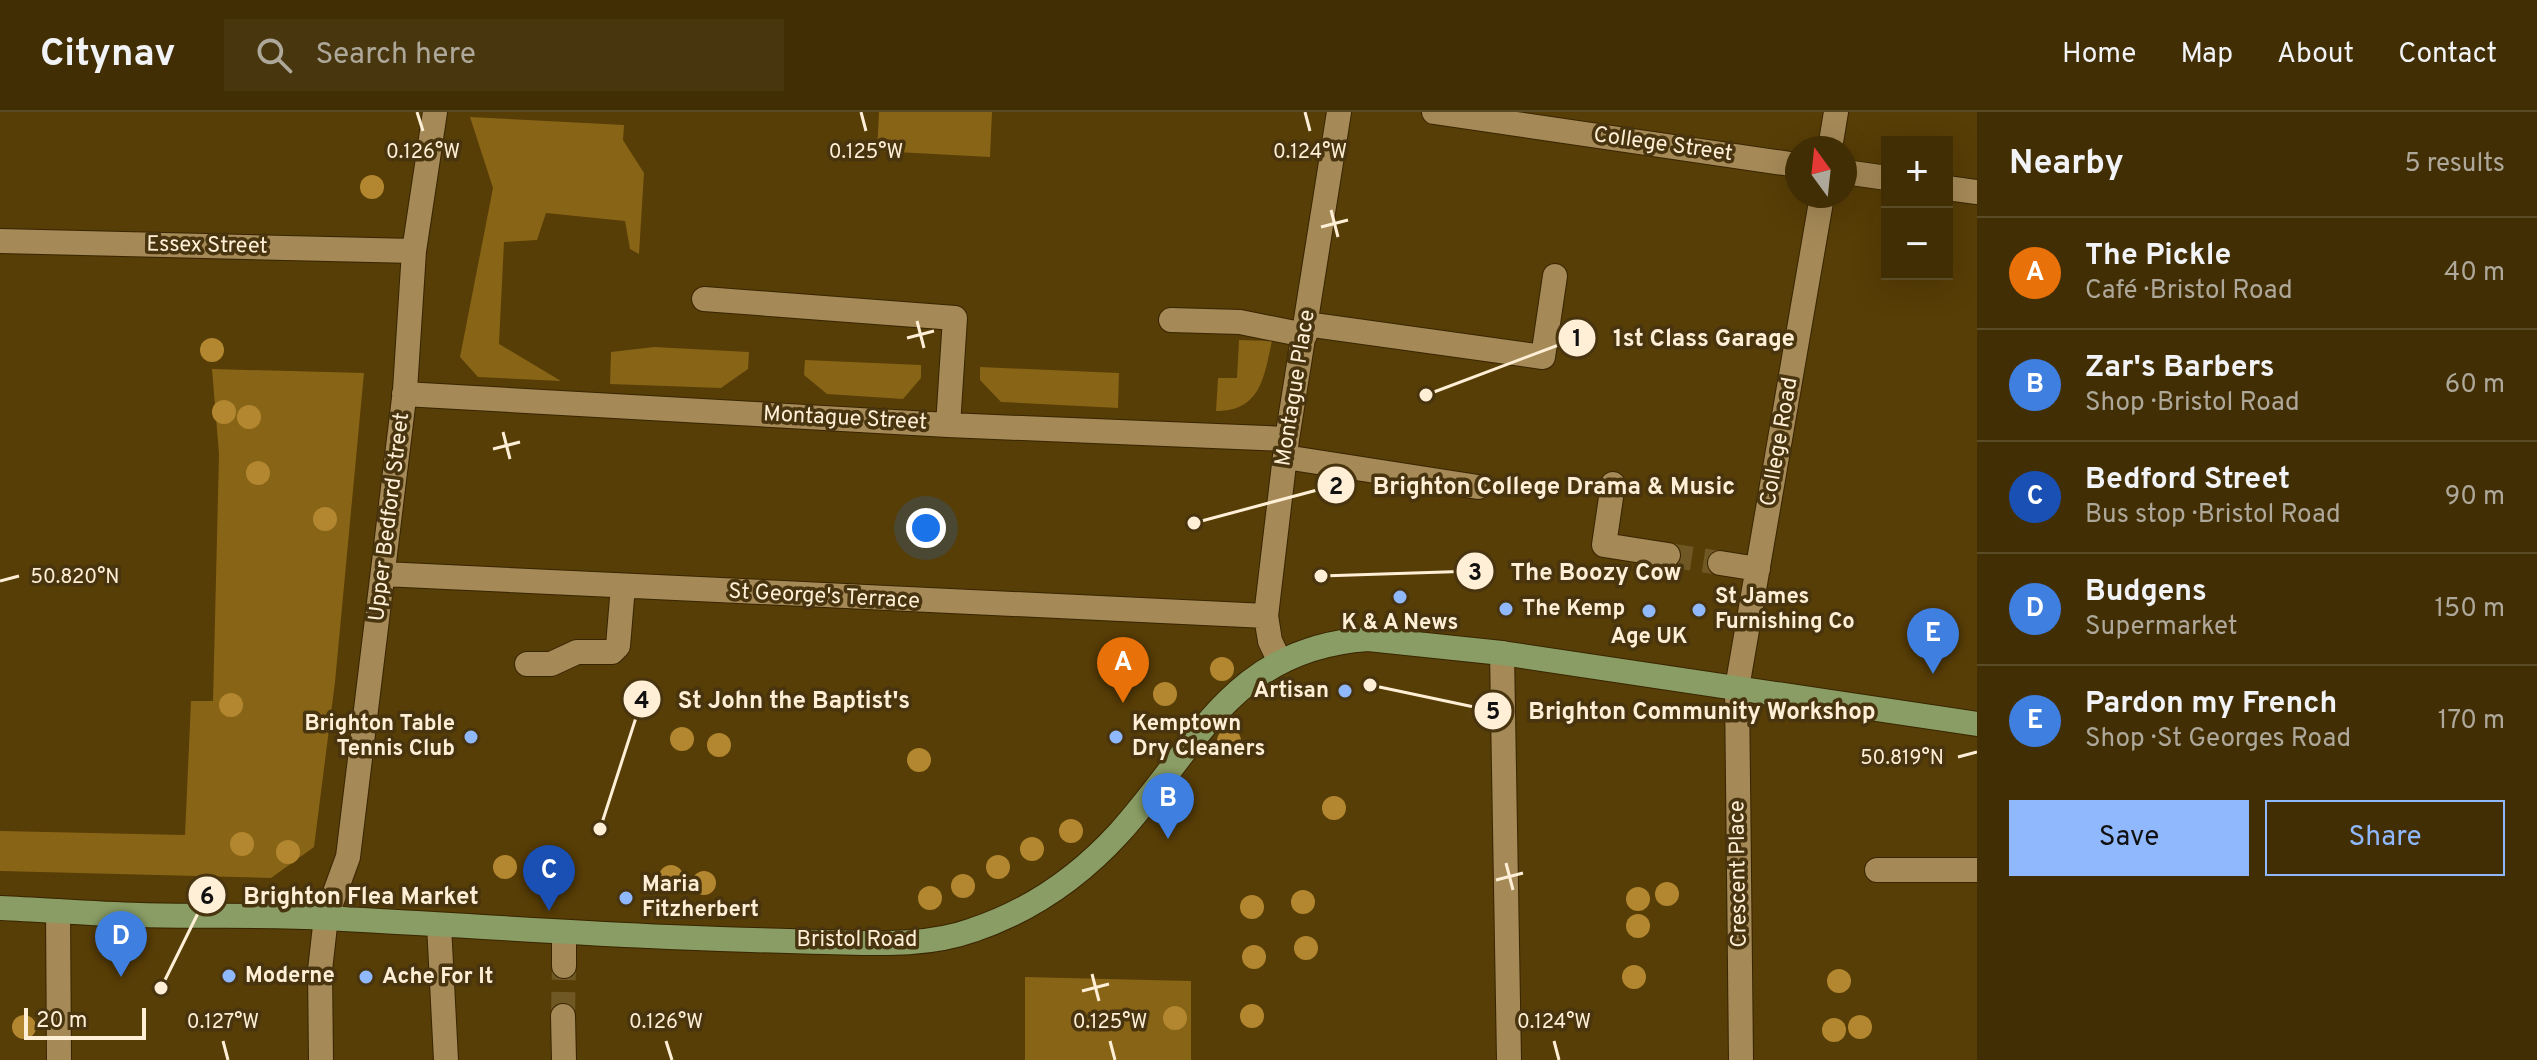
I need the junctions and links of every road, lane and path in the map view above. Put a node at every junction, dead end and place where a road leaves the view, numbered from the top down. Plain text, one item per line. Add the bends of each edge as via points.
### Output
1 (435, 112) edge
2 (1339, 112) edge
3 (1434, 112) edge
4 (1836, 112) edge
5 (1832, 136) edge
6 (1785, 163) edge
7 (1857, 174) edge
8 (1881, 177) edge
9 (1953, 189) edge
10 (1977, 192) edge
11 (1820, 208) edge
12 (0, 241) edge
13 (414, 251) junction
14 (1555, 276) dead end
15 (704, 299) dead end
16 (1171, 320) dead end
17 (1305, 330) junction
18 (404, 394) junction
19 (948, 425) junction
20 (1286, 448) junction
21 (1613, 484) dead end
22 (1478, 487) dead end
23 (1668, 555) tunnel mouth
24 (1720, 563) tunnel mouth
25 (1758, 569) junction
26 (383, 574) junction
27 (623, 586) junction
28 (1266, 616) junction
29 (1502, 653) junction
30 (1280, 662) junction
31 (527, 664) dead end
32 (1737, 688) junction
33 (1977, 724) edge
34 (1877, 870) dead end
35 (1977, 870) edge
36 (0, 908) edge
37 (58, 911) junction
38 (326, 917) junction
39 (439, 925) junction
40 (564, 933) junction
41 (564, 966) tunnel mouth
42 (563, 1016) tunnel mouth
43 (59, 1060) edge
44 (321, 1060) edge
45 (446, 1060) edge
46 (564, 1060) edge
47 (1509, 1060) edge
48 (1741, 1060) edge

1 - 13 street, Upper Bedford Street
2 - 17 street, Montague Place
3 - 6 street, College Street
4 - 5 street
7 - 8 street
9 - 10 street
11 - 25 street, College Road
12 - 13 street, Essex Street
13 - 18 street, Upper Bedford Street
14 - 17 street via 1543,357
15 - 19 street via 955,318
16 - 17 street
17 - 20 street, Montague Place
18 - 19 street, Montague Street
18 - 26 street, Upper Bedford Street
19 - 20 street, Montague Street
20 - 22 street, Montague Street
20 - 28 street, Montague Place
21 - 23 street via 1604,545
24 - 25 street
25 - 32 street, College Road
26 - 27 street, St George's Terrace
26 - 38 street, Upper Bedford Street via 348,857
27 - 28 street, St George's Terrace
27 - 31 street via 618,646 612,652 577,652 551,664
28 - 30 street, Montague Place
29 - 30 main road, Bristol Road via 1368,639 1325,645
29 - 32 main road, Bristol Road
29 - 47 street
30 - 40 main road, Bristol Road via 1214,711 1099,853 1036,902 983,926 955,936 891,943
32 - 33 main road, Bristol Road
32 - 48 street, Crescent Place
34 - 35 street
36 - 37 main road, Bristol Road
37 - 38 main road, Bristol Road
37 - 43 street
38 - 39 main road, Bristol Road
38 - 44 street, Upper Bedford Street via 320,970
39 - 40 main road, Bristol Road
39 - 45 street
40 - 41 street
42 - 46 street

